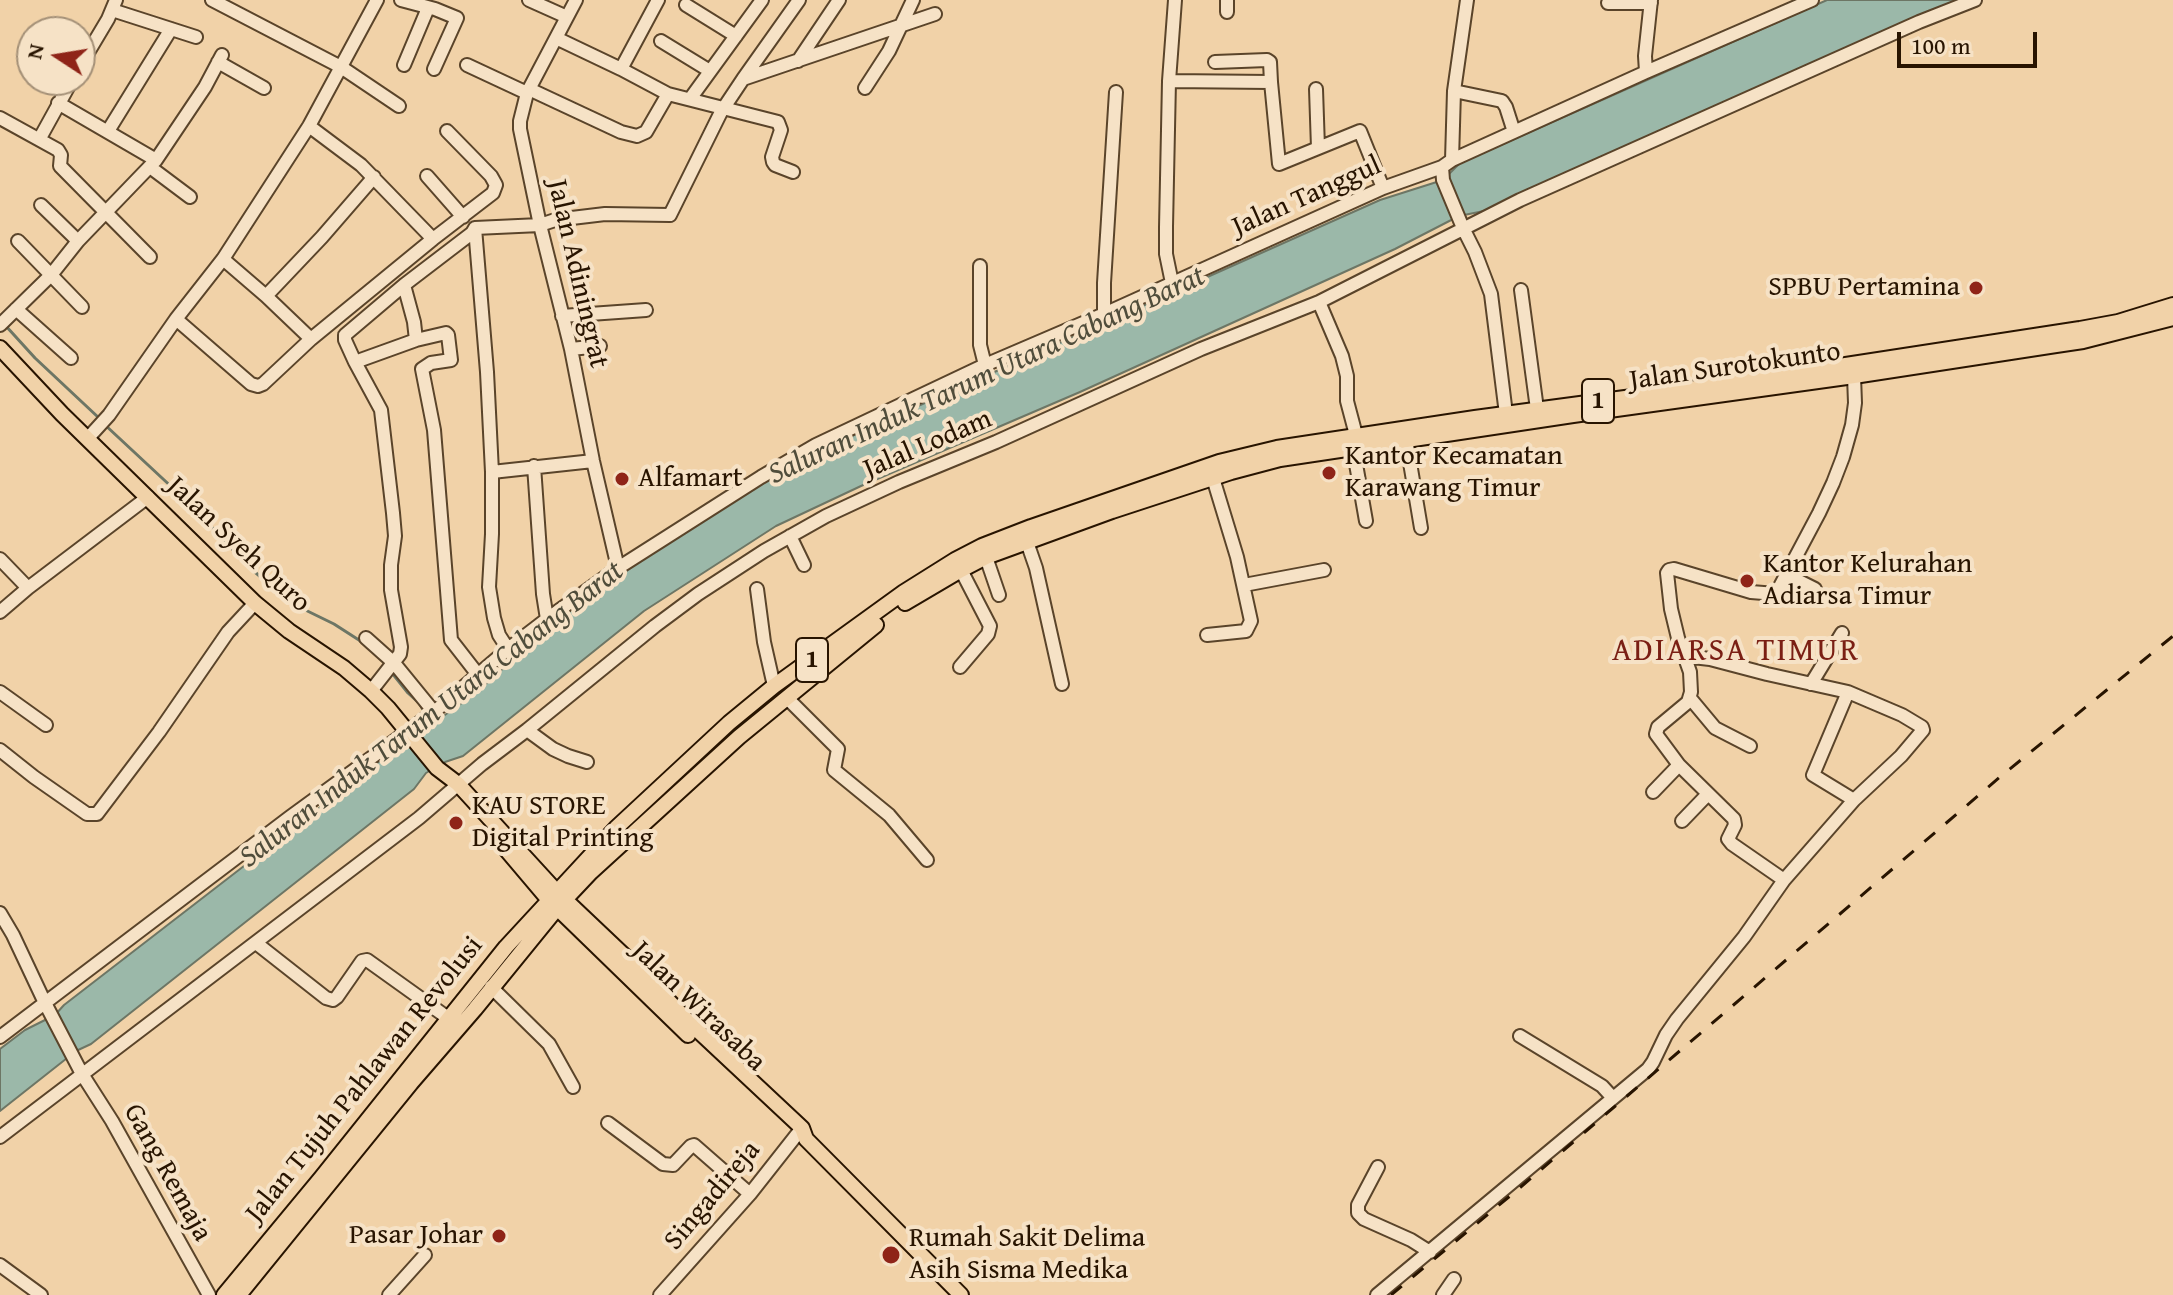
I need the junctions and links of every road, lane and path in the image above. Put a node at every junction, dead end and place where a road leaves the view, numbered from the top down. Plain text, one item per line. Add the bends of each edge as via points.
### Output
1 (212, 0) edge
2 (377, 0) edge
3 (401, 0) edge
4 (529, 0) edge
5 (576, 0) edge
6 (658, 0) edge
7 (761, 0) edge
8 (799, 0) edge
9 (839, 0) edge
10 (913, 0) edge
11 (1175, 0) edge
12 (1467, 0) edge
13 (1812, 0) edge
14 (1975, 0) edge
15 (1651, 1) edge
16 (1608, 3) dead end
17 (114, 5) edge
18 (686, 5) dead end
19 (428, 8) junction
20 (935, 14) dead end
21 (567, 17) junction
22 (903, 24) junction
23 (171, 29) junction
24 (736, 36) junction
25 (96, 37) edge
26 (196, 37) dead end
27 (556, 38) junction
28 (661, 41) dead end
29 (798, 61) junction
30 (1215, 62) dead end
31 (404, 65) dead end
32 (467, 65) dead end
33 (341, 67) junction
34 (434, 69) dead end
35 (621, 69) junction
36 (710, 71) junction
37 (1646, 72) junction
38 (743, 79) junction
39 (1169, 81) junction
40 (1271, 82) junction
41 (264, 88) dead end
42 (865, 88) dead end
43 (1316, 89) dead end
44 (528, 91) junction
45 (1454, 91) junction
46 (1116, 92) dead end
47 (668, 94) junction
48 (62, 96) edge
49 (690, 99) junction
50 (58, 103) junction
51 (399, 106) dead end
52 (724, 107) junction
53 (0, 118) edge
54 (309, 126) junction
55 (108, 131) junction
56 (447, 131) dead end
57 (1514, 132) junction
58 (40, 138) junction
59 (1318, 148) junction
60 (153, 163) junction
61 (1446, 169) junction
62 (793, 172) dead end
63 (427, 176) dead end
64 (374, 177) junction
65 (1383, 188) junction
66 (190, 197) dead end
67 (41, 205) dead end
68 (107, 212) junction
69 (463, 217) junction
70 (1461, 222) junction
71 (540, 225) junction
72 (475, 228) junction
73 (433, 239) junction
74 (18, 241) dead end
75 (78, 241) junction
76 (150, 257) dead end
77 (223, 259) junction
78 (980, 266) dead end
79 (51, 275) junction
80 (1172, 283) junction
81 (404, 285) junction
82 (1521, 290) dead end
83 (266, 296) junction
84 (1319, 302) junction
85 (2173, 305) edge
86 (82, 307) dead end
87 (646, 310) dead end
88 (1104, 314) junction
89 (562, 316) junction
90 (6, 318) edge
91 (2173, 318) edge
92 (176, 319) junction
93 (311, 339) junction
94 (416, 340) junction
95 (600, 346) dead end
96 (0, 348) edge
97 (571, 349) junction
98 (71, 358) dead end
99 (355, 362) junction
100 (985, 365) junction
101 (1854, 376) junction
102 (1537, 409) junction
103 (1506, 414) junction
104 (91, 434) junction
105 (1376, 439) junction
106 (1406, 439) junction
107 (1354, 441) junction
108 (593, 461) junction
109 (534, 466) junction
110 (492, 472) junction
111 (1213, 478) junction
112 (1163, 488) junction
113 (148, 497) junction
114 (1366, 521) dead end
115 (1421, 528) dead end
116 (790, 536) junction
117 (1027, 542) junction
118 (986, 557) junction
119 (0, 559) edge
120 (804, 565) dead end
121 (618, 568) junction
122 (961, 570) junction
123 (1324, 570) dead end
124 (1787, 575) junction
125 (1244, 585) junction
126 (28, 588) junction
127 (757, 589) dead end
128 (1815, 589) dead end
129 (999, 595) dead end
130 (255, 603) junction
131 (0, 612) edge
132 (547, 619) junction
133 (1842, 633) dead end
134 (1207, 635) dead end
135 (366, 638) dead end
136 (508, 649) junction
137 (1684, 656) junction
138 (391, 666) junction
139 (960, 667) dead end
140 (479, 676) junction
141 (1062, 684) dead end
142 (1811, 684) junction
143 (774, 686) junction
144 (371, 691) junction
145 (0, 692) edge
146 (1848, 692) junction
147 (787, 698) junction
148 (1690, 698) junction
149 (430, 715) junction
150 (46, 725) dead end
151 (527, 730) junction
152 (409, 733) junction
153 (1750, 746) dead end
154 (0, 750) edge
155 (587, 762) dead end
156 (1679, 765) junction
157 (455, 786) junction
158 (1653, 792) dead end
159 (1708, 794) junction
160 (1854, 800) junction
161 (1682, 821) dead end
162 (927, 860) dead end
163 (1784, 880) junction
164 (557, 899) junction
165 (0, 913) edge
166 (256, 943) junction
167 (491, 987) junction
168 (48, 1009) junction
169 (448, 1018) junction
170 (1520, 1036) dead end
171 (0, 1037) edge
172 (82, 1074) junction
173 (573, 1087) dead end
174 (1613, 1098) junction
175 (608, 1123) dead end
176 (801, 1134) junction
177 (0, 1137) edge
178 (1378, 1167) dead end
179 (750, 1194) junction
180 (1430, 1252) junction
181 (425, 1255) dead end
182 (0, 1265) edge
183 (1454, 1279) dead end
184 (663, 1294) edge
185 (41, 1295) edge
186 (209, 1295) edge
187 (224, 1295) edge
188 (239, 1295) edge
189 (389, 1295) edge
190 (961, 1295) edge
191 (1377, 1295) edge
192 (1443, 1295) edge

1 - 33 street
2 - 33 street
3 - 19 street
4 - 21 street
5 - 21 street, Jalan Adiningrat
6 - 35 street
7 - 24 street
8 - 38 street
9 - 29 street
10 - 22 street
11 - 39 street
12 - 45 street
13 - 37 street, Jalan Tanggul
14 - 70 street, Jalal Lodam
15 - 16 street
15 - 37 street
17 - 23 street
17 - 25 street
18 - 24 street
19 - 31 street
19 - 34 street via 458,18
20 - 22 street
21 - 27 street, Jalan Adiningrat
22 - 29 street
22 - 42 street
23 - 26 street
23 - 55 street
24 - 36 street
27 - 35 street
27 - 44 street, Jalan Adiningrat
28 - 36 street
29 - 38 street
30 - 40 street via 1267,60
32 - 44 street
33 - 51 street
33 - 54 street
35 - 47 street
36 - 49 street
37 - 57 street, Jalan Tanggul
38 - 52 street
39 - 40 street
39 - 80 street via 1166,254
40 - 59 street via 1279,164
41 - 60 street via 220,59
43 - 59 street
44 - 47 street via 637,136 646,132
44 - 71 street, Jalan Adiningrat via 520,129
45 - 57 street via 1502,101
45 - 61 street
46 - 88 street
47 - 49 street
48 - 50 street
49 - 52 street
50 - 55 street
50 - 58 street
52 - 62 street via 780,124 773,162
52 - 71 street via 672,214 605,214
53 - 58 street
54 - 64 street
54 - 77 street
55 - 60 street
56 - 69 street via 496,185
57 - 61 street, Jalan Tanggul
58 - 68 street via 58,150 60,166
59 - 65 street via 1360,131
60 - 66 street
60 - 68 street
61 - 65 street, Jalan Tanggul
61 - 70 street
63 - 69 street
64 - 73 street
64 - 83 street
65 - 80 street, Jalan Tanggul
67 - 75 street
68 - 75 street
68 - 76 street
69 - 73 street
70 - 84 street, Jalal Lodam
70 - 103 street via 1491,294
71 - 72 street
71 - 89 street, Jalan Adiningrat
72 - 81 street
72 - 110 street
73 - 93 street
74 - 79 street
75 - 79 street
77 - 83 street
77 - 92 street
78 - 100 street
79 - 86 street
79 - 90 street
80 - 88 street, Jalan Tanggul
81 - 94 street
81 - 99 street via 345,335
82 - 102 street
83 - 93 street
84 - 107 street via 1342,356
84 - 116 street, Jalal Lodam via 899,482
85 - 102 main road, Jalan Surotokunto / 1 via 2080,329
87 - 89 street
88 - 100 street, Jalan Tanggul
89 - 97 street, Jalan Adiningrat
90 - 98 street
91 - 101 main road, Jalan Surotokunto / 1 via 2083,341
92 - 93 street via 258,386
92 - 104 street
94 - 99 street
94 - 140 street via 448,335 451,360 422,369 434,430 451,640
95 - 97 street
96 - 104 main road, Jalan Syeh Quro
97 - 108 street, Jalan Adiningrat
99 - 138 street via 384,426 395,536 391,590 401,647
100 - 121 street, Jalan Tanggul via 816,445
101 - 106 main road, Jalan Surotokunto / 1
101 - 124 street via 1855,403 1843,457
102 - 103 main road, Jalan Surotokunto / 1
103 - 105 main road, Jalan Surotokunto / 1
104 - 113 main road, Jalan Syeh Quro
105 - 106 main road, Jalan Surotokunto / 1
105 - 107 main road, Jalan Surotokunto / 1
106 - 115 street
107 - 111 main road, Jalan Surotokunto / 1
107 - 112 main road, Jalan Surotokunto / 1 via 1233,458
107 - 114 street
108 - 109 street
108 - 121 street, Jalan Adiningrat
109 - 110 street
109 - 132 street
110 - 136 street via 489,587 499,635
111 - 112 main road, Jalan Surotokunto / 1
111 - 125 street
112 - 117 main road, Jalan Surotokunto / 1
112 - 143 main road, Jalan Surotokunto / 1 via 982,546 904,592
113 - 126 street
113 - 130 main road, Jalan Syeh Quro
116 - 120 street
116 - 151 street, Jalal Lodam via 687,602
117 - 118 main road, 1
117 - 141 street
118 - 122 main road, 1
118 - 129 street
119 - 126 street
121 - 132 street, Jalan Tanggul
122 - 139 street via 990,626
122 - 147 main road, 1 via 910,600
123 - 125 street
124 - 128 street
124 - 137 street via 1772,595 1669,570 1671,609
125 - 134 street via 1248,629
126 - 131 street
127 - 143 street
130 - 144 main road, Jalan Syeh Quro
130 - 154 street via 228,632 97,814 87,814
132 - 136 street, Jalan Tanggul
133 - 142 street
135 - 138 street
136 - 140 street, Jalan Tanggul
137 - 142 street
137 - 148 street
138 - 144 street
138 - 149 street
140 - 149 street, Jalan Tanggul
142 - 146 street
143 - 164 main road, 1 via 627,817
144 - 152 main road, Jalan Syeh Quro
145 - 150 street
146 - 160 street via 1813,773
146 - 160 street via 1923,730
147 - 162 street via 838,749 834,770 889,815
147 - 164 main road, 1
148 - 153 street via 1715,728
148 - 156 street via 1656,729
149 - 152 street, Jalan Tanggul
151 - 155 street via 553,749
151 - 157 street, Jalal Lodam
152 - 157 main road, Jalan Syeh Quro
152 - 168 street, Jalan Tanggul
156 - 158 street
156 - 159 street
157 - 164 main road, Jalan Syeh Quro
157 - 166 street, Jalal Lodam
159 - 161 street
159 - 163 street via 1735,822 1728,836 1732,844
160 - 163 street
163 - 174 street via 1677,1019 1653,1062
164 - 167 main road, Jalan Tujuh Pahlawan Revolusi / 1
164 - 169 main road, Jalan Tujuh Pahlawan Revolusi / 1 via 506,947
164 - 176 main road, Jalan Wirasaba via 632,963
165 - 168 street, Gang Remaja
166 - 169 street via 326,998 337,997 367,960
166 - 172 street, Jalal Lodam
167 - 173 street via 549,1044
167 - 188 main road, Jalan Tujuh Pahlawan Revolusi / 1
168 - 171 street, Jalan Tanggul
168 - 172 street, Gang Remaja
169 - 187 main road, Jalan Tujuh Pahlawan Revolusi / 1
170 - 174 street
172 - 177 street, Jalal Lodam
172 - 186 street, Gang Remaja
174 - 180 street
175 - 179 street via 663,1164 673,1165 694,1145
176 - 179 street, Singadireja
176 - 190 main road, Jalan Wirasaba
178 - 180 street via 1358,1213
179 - 184 street, Singadireja
180 - 191 street
181 - 189 street
182 - 185 street
183 - 192 street

